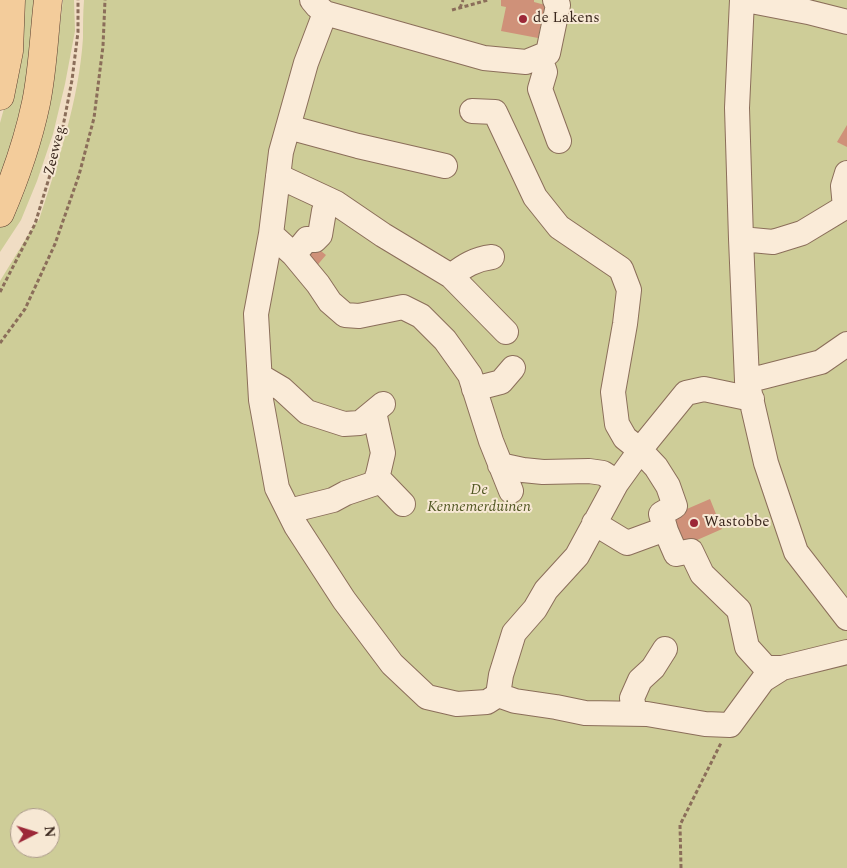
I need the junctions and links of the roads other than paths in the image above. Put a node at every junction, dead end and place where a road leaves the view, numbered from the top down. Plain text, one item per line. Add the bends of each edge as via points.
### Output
1 (11, 0) edge
2 (48, 0) edge
3 (742, 0) edge
4 (746, 0) edge
5 (563, 2) edge
6 (319, 6) edge
7 (847, 22) edge
8 (540, 56) junction
9 (0, 96) edge
10 (472, 111) dead end
11 (288, 127) junction
12 (559, 141) dead end
13 (444, 166) dead end
14 (847, 173) edge
15 (278, 176) junction
16 (329, 200) junction
17 (0, 213) edge
18 (271, 234) junction
19 (741, 239) junction
20 (294, 255) junction
21 (492, 257) dead end
22 (451, 276) junction
23 (506, 332) dead end
24 (847, 344) edge
25 (260, 376) junction
26 (511, 380) dead end
27 (474, 389) junction
28 (749, 390) junction
29 (640, 450) junction
30 (500, 465) junction
31 (377, 477) junction
32 (617, 482) junction
33 (511, 491) dead end
34 (403, 504) dead end
35 (288, 510) junction
36 (594, 523) junction
37 (666, 531) junction
38 (847, 618) edge
39 (665, 649) dead end
40 (847, 652) edge
41 (782, 668) junction
42 (498, 695) junction
43 (635, 714) junction

1 - 9 main road via 8,51
2 - 17 main road, Zeeweg via 36,103 17,171
3 - 19 lane via 737,108
4 - 7 lane
5 - 8 lane via 548,53
6 - 8 lane via 484,58 526,62
6 - 11 lane
8 - 12 lane via 545,72 540,89
10 - 29 lane via 495,112 535,197 559,227 621,268 629,290 613,392 617,424 625,438
11 - 13 lane
11 - 15 lane
14 - 19 lane via 842,186 845,207 802,233 772,242
15 - 16 lane
15 - 18 lane
16 - 20 lane via 320,235 315,240 307,239
16 - 22 lane
18 - 20 lane
18 - 25 lane via 256,314
19 - 28 lane
20 - 27 lane via 330,302 345,315 359,316 403,307 420,316 445,340 470,375
21 - 22 lane via 480,258
22 - 23 lane
24 - 28 lane via 821,362
25 - 31 lane via 282,389 307,412 344,424 360,423 379,408 383,453
25 - 35 lane via 261,400 277,488
26 - 27 lane
27 - 30 lane
28 - 29 lane via 704,389 686,393
28 - 38 lane via 766,463 796,552
29 - 32 lane
29 - 37 lane via 668,486 675,506 661,514
30 - 32 lane via 543,472 603,473
30 - 33 lane
31 - 34 lane
31 - 35 lane via 376,483 333,500
32 - 36 lane
35 - 42 lane via 355,614 392,664 427,697 456,704 487,702
36 - 37 lane via 627,543
36 - 42 lane via 577,556 514,633
37 - 41 lane via 676,554 691,551 702,574 739,610 747,647 766,668
39 - 43 lane via 654,668 640,680 632,698
40 - 41 lane
41 - 43 lane via 763,680 730,725
42 - 43 lane via 585,713

